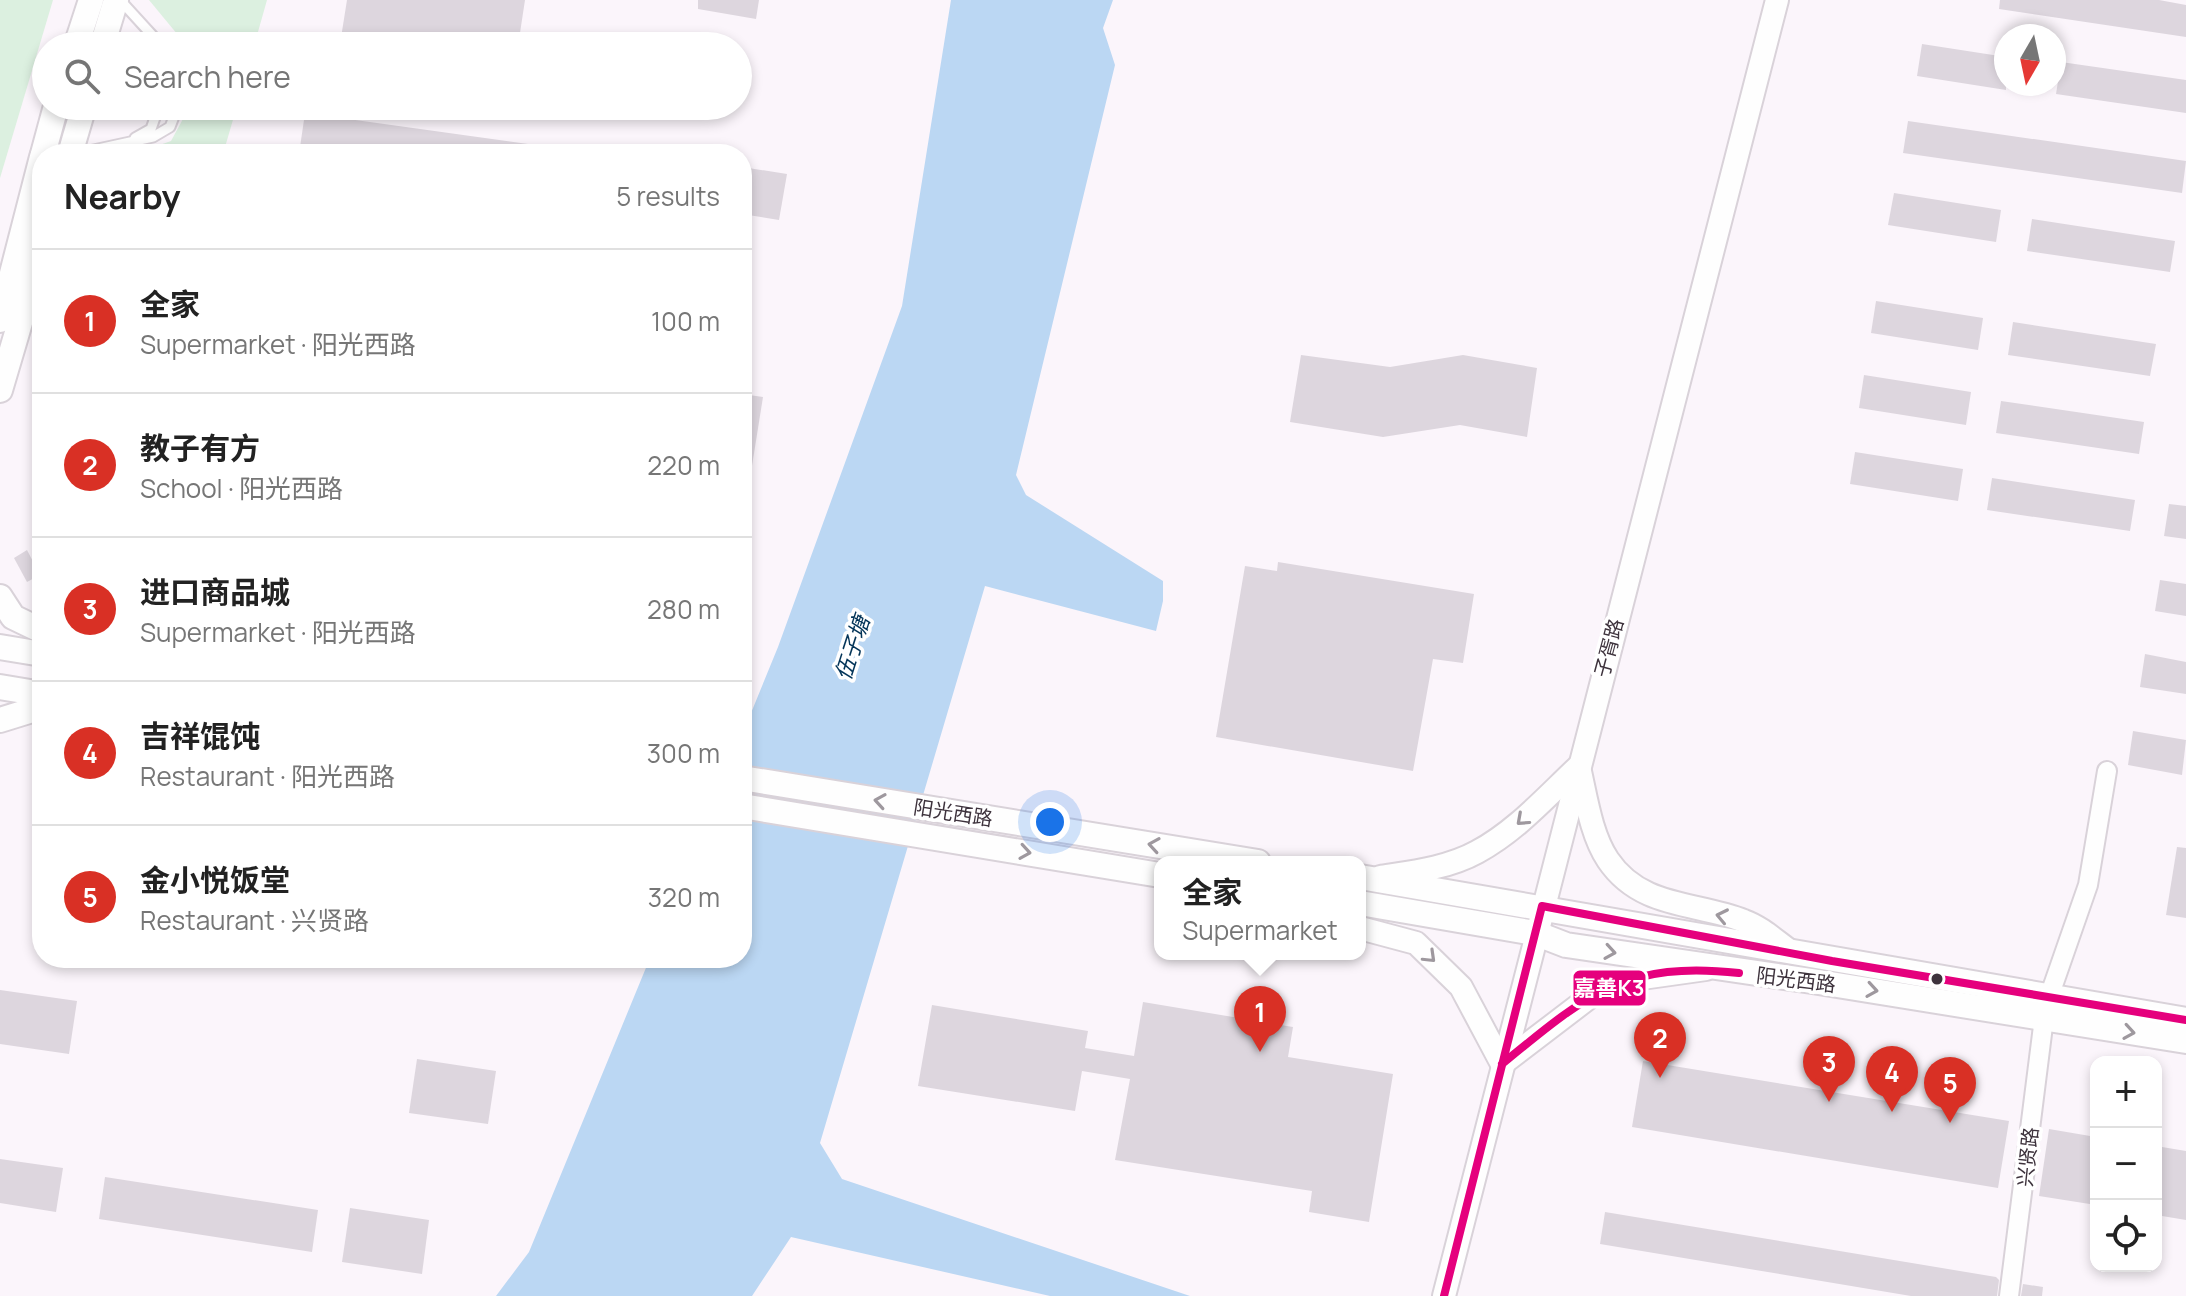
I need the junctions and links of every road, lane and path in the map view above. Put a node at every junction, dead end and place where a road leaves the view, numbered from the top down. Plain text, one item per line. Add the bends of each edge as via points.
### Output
1 (91, 0) edge
2 (118, 0) edge
3 (1777, 0) edge
4 (146, 27) junction
5 (81, 32) edge
6 (107, 32) edge
7 (150, 32) edge
8 (152, 32) edge
9 (56, 120) edge
10 (76, 120) edge
11 (154, 120) edge
12 (173, 120) edge
13 (56, 144) edge
14 (62, 144) edge
15 (125, 144) joint
16 (32, 225) edge
17 (32, 282) edge
18 (0, 320) edge
19 (0, 390) edge
20 (0, 597) edge
21 (32, 626) edge
22 (0, 647) edge
23 (32, 652) edge
24 (0, 687) edge
25 (32, 692) edge
26 (32, 710) edge
27 (0, 720) edge
28 (1579, 766) junction
29 (2107, 771) dead end
30 (752, 780) edge
31 (752, 808) edge
32 (1220, 856) edge
33 (1154, 874) edge
34 (1366, 878) edge
35 (1366, 878) edge
36 (1366, 904) edge
37 (1542, 906) junction
38 (1366, 930) edge
39 (1535, 933) junction
40 (1790, 951) junction
41 (1711, 968) junction
42 (2046, 1008) junction
43 (2186, 1020) edge
44 (2186, 1041) edge
45 (1502, 1064) junction
46 (1444, 1296) edge
47 (2009, 1296) edge

1 - 5 main road
2 - 4 lane
2 - 6 main road
3 - 28 street, 子胥路
4 - 7 lane
4 - 8 lane
9 - 13 main road
10 - 14 main road
11 - 15 lane via 151,129
12 - 15 lane via 153,137
16 - 18 main road
17 - 19 main road
20 - 21 main road via 13,617
22 - 23 main road
24 - 25 main road
26 - 27 main road
28 -> 34 street via 1517,826 1476,853 1433,868
28 - 37 street, 子胥路
40 -> 28 street via 1744,920 1669,904 1634,886 1608,860
29 - 42 street, 兴贤路 via 2088,885
32 -> 30 main road, 阳光西路
31 -> 33 main road, 阳光西路
35 - 37 main road, 阳光西路
36 - 39 main road, 阳光西路
37 - 39 street, 子胥路
37 - 40 main road, 阳光西路
38 -> 45 street via 1416,943 1461,987
39 -> 41 main road, 阳光西路 via 1566,945
39 - 45 street, 子胥路
40 - 42 main road, 阳光西路
41 -> 42 main road, 阳光西路
41 - 45 street via 1621,981 1591,996
42 - 43 main road, 阳光西路
42 -> 44 main road, 阳光西路
42 - 47 street, 兴贤路
45 - 46 street, 子胥路

